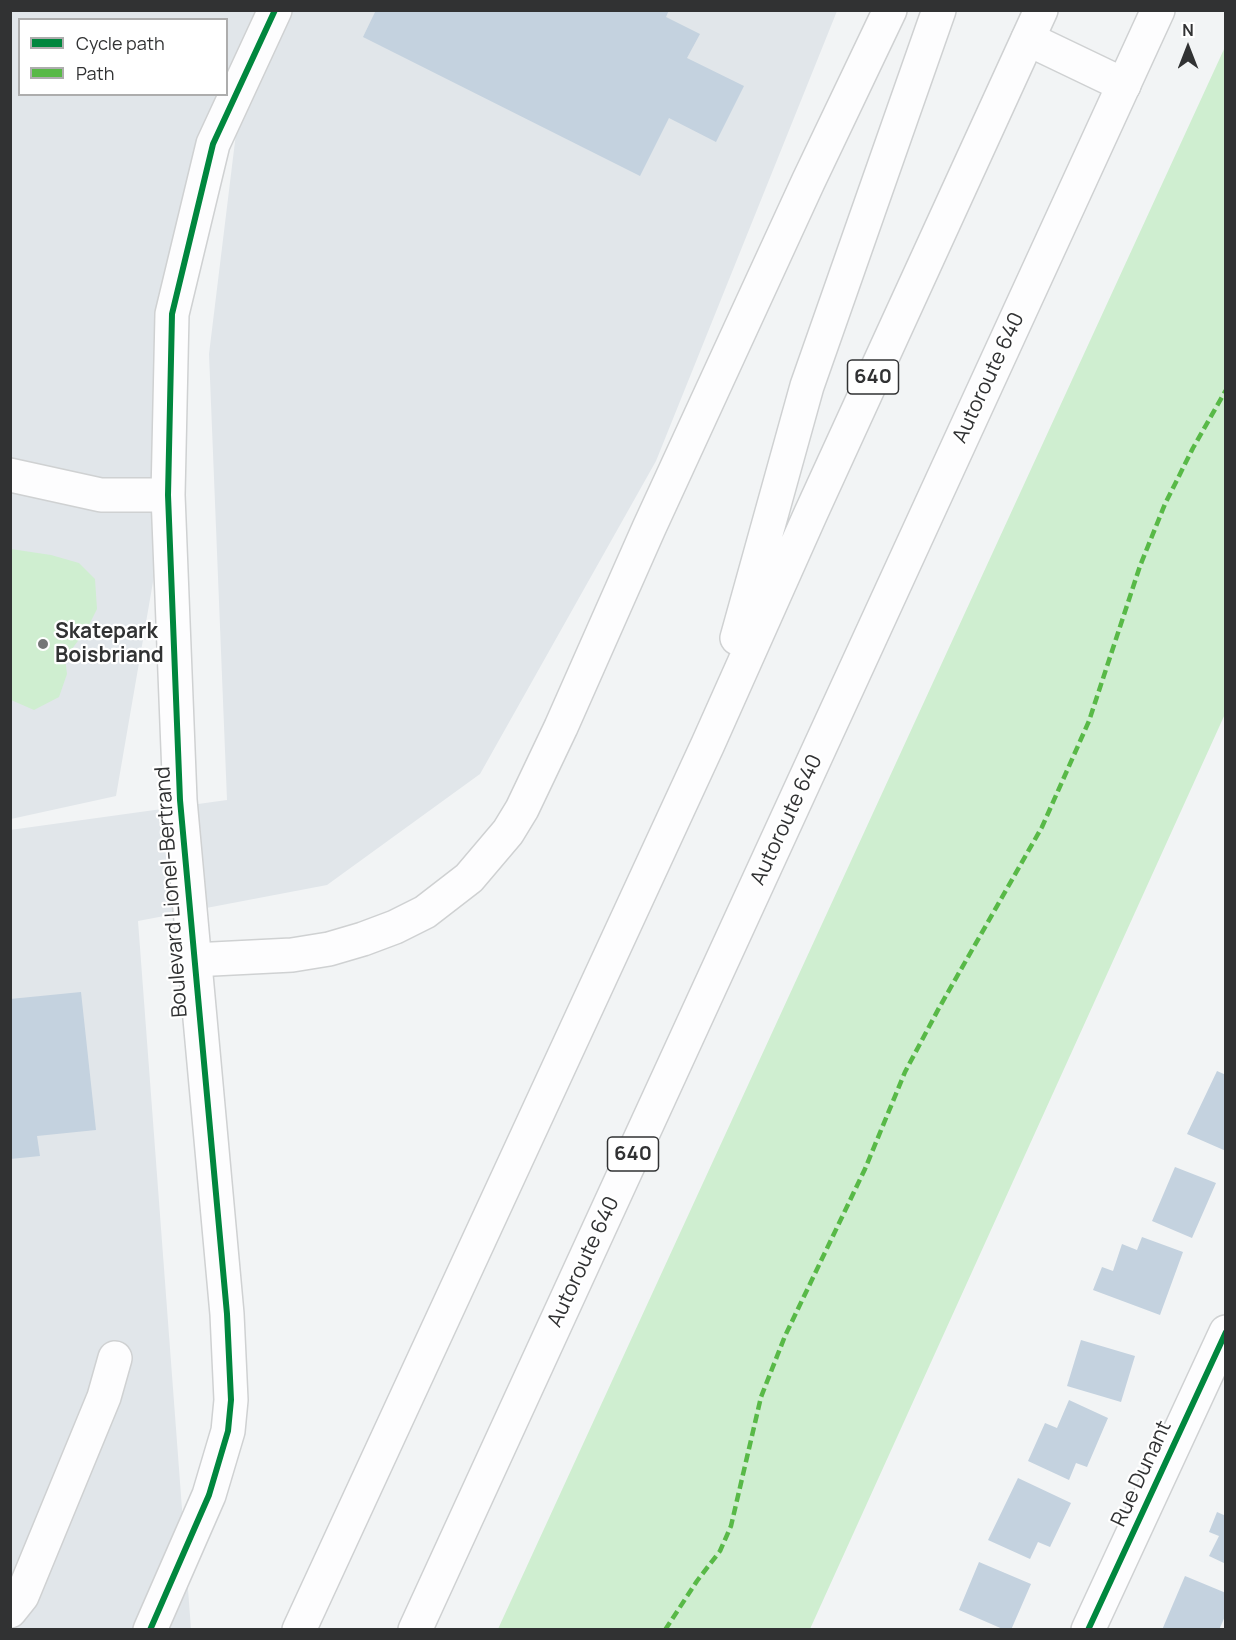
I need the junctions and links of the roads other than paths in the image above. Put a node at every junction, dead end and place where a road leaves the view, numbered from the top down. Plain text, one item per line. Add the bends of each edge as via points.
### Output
1 (890, 10) edge
2 (939, 10) edge
3 (1158, 10) edge
4 (274, 11) edge
5 (1035, 25) edge
6 (1124, 85) junction
7 (10, 475) edge
8 (168, 495) junction
9 (708, 744) junction
10 (193, 960) junction
11 (1226, 1332) edge
12 (115, 1358) dead end
13 (10, 1611) edge
14 (10, 1620) edge
15 (22, 1629) edge
16 (150, 1629) edge
17 (298, 1629) edge
18 (415, 1629) edge
19 (1088, 1629) edge

1 - 10 main road via 561,727 508,832 477,870 449,895 384,931 329,949 292,955
2 - 9 main road via 807,386
3 - 6 main road, Autoroute 640 / 640
4 - 8 main road, Boulevard Lionel-Bertrand via 213,144 172,314
5 - 6 main road, 640
5 - 9 main road, 640
6 - 18 main road, Autoroute 640 / 640
7 - 8 main road via 101,495
8 - 10 main road, Boulevard Lionel-Bertrand via 180,800
9 - 17 main road, 640
10 - 16 main road, Boulevard Lionel-Bertrand via 227,1314 231,1400 228,1431 209,1495
11 - 19 main road, Rue Dunant
12 - 13 main road via 104,1397 22,1596
14 - 15 main road

